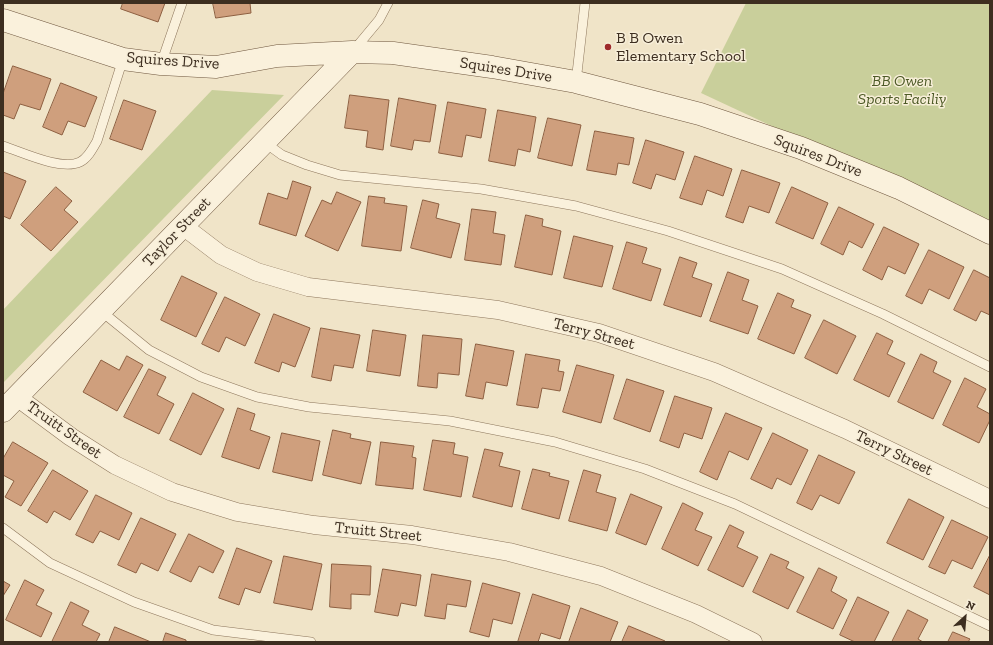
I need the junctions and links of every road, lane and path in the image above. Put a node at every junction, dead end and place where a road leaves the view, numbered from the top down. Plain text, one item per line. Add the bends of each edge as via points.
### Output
1 (182, 3) edge
2 (388, 3) edge
3 (585, 3) edge
4 (3, 20) edge
5 (352, 52) junction
6 (123, 59) junction
7 (161, 64) junction
8 (576, 82) junction
9 (263, 141) junction
10 (3, 146) edge
11 (184, 226) junction
12 (990, 233) edge
13 (101, 311) junction
14 (990, 367) edge
15 (10, 404) edge
16 (990, 499) edge
17 (3, 528) edge
18 (990, 626) edge
19 (311, 642) edge
20 (753, 642) edge

1 - 7 lane
2 - 5 lane via 379,20
3 - 8 lane
4 - 6 street, Squires Drive
5 - 7 street, Squires Drive via 278,56 216,67
5 - 8 street, Squires Drive via 393,53
5 - 9 street, Taylor Street
6 - 7 street, Squires Drive
6 - 10 lane via 97,141 90,153 80,162 63,166
8 - 12 street, Squires Drive via 700,114 801,148 899,188
9 - 11 street, Taylor Street
9 - 14 lane via 282,155 340,175 481,189 576,206 668,231 782,269 883,314
11 - 13 street, Taylor Street
11 - 16 street, Terry Street via 221,256 257,272 308,287 498,310 599,332 714,372 845,429
13 - 15 street, Taylor Street
13 - 18 lane via 149,350 201,377 257,397 309,407 450,421 555,442 645,469 735,504
15 - 20 street, Truitt Street via 71,436 115,465 172,492 237,512 314,525 412,535 509,552 601,576 696,614
17 - 19 lane via 50,563 134,602 213,630

